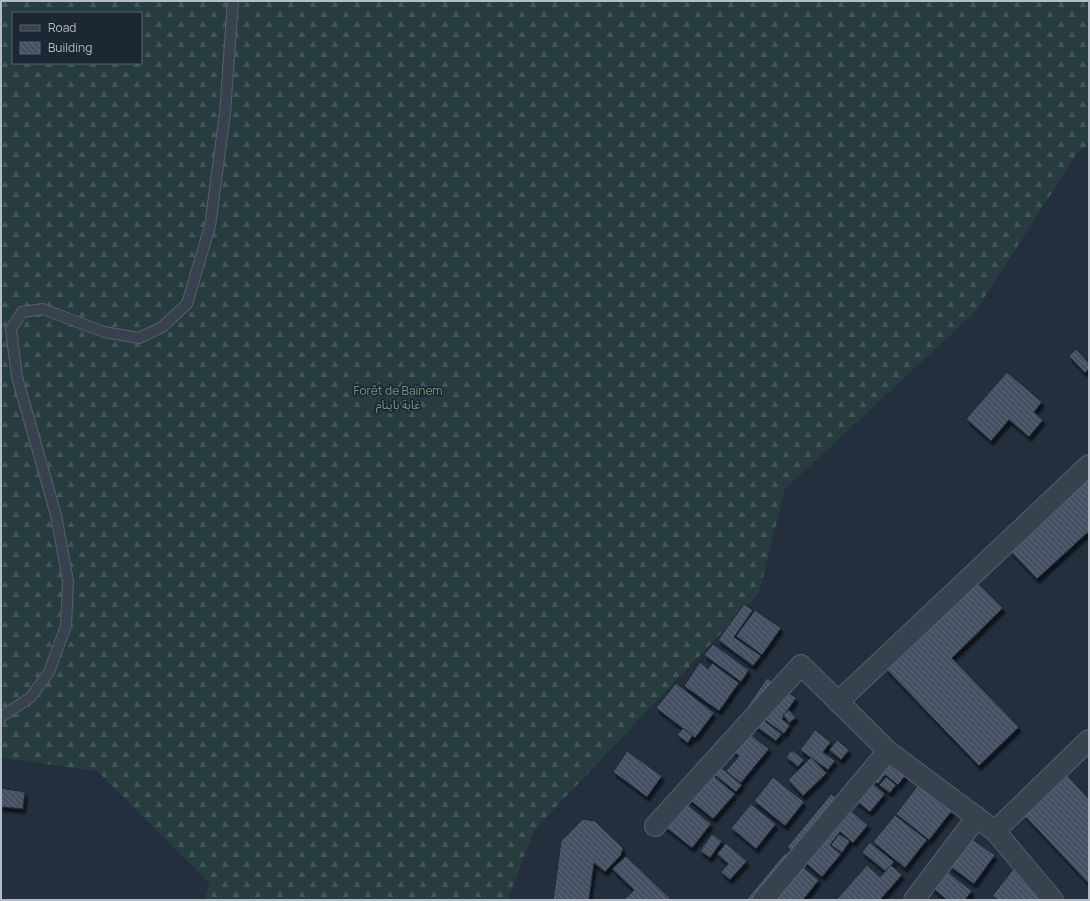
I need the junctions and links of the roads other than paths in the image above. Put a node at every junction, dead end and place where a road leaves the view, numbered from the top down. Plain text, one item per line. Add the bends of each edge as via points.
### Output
1 (233, 1) edge
2 (1089, 465) edge
3 (838, 702) junction
4 (1, 717) edge
5 (1089, 740) edge
6 (888, 751) junction
7 (977, 817) junction
8 (654, 826) dead end
9 (994, 831) junction
10 (763, 900) edge
11 (914, 900) edge
12 (1053, 900) edge

1 - 4 lane via 225,113 210,226 187,304 162,327 139,338 104,332 43,309 22,312 11,328 17,377 56,515 68,581 66,626 49,672 31,697
2 - 3 street
3 - 6 street
3 - 8 street via 800,665
5 - 9 street
6 - 7 street
6 - 10 street
7 - 9 street
7 - 11 street
9 - 12 street

